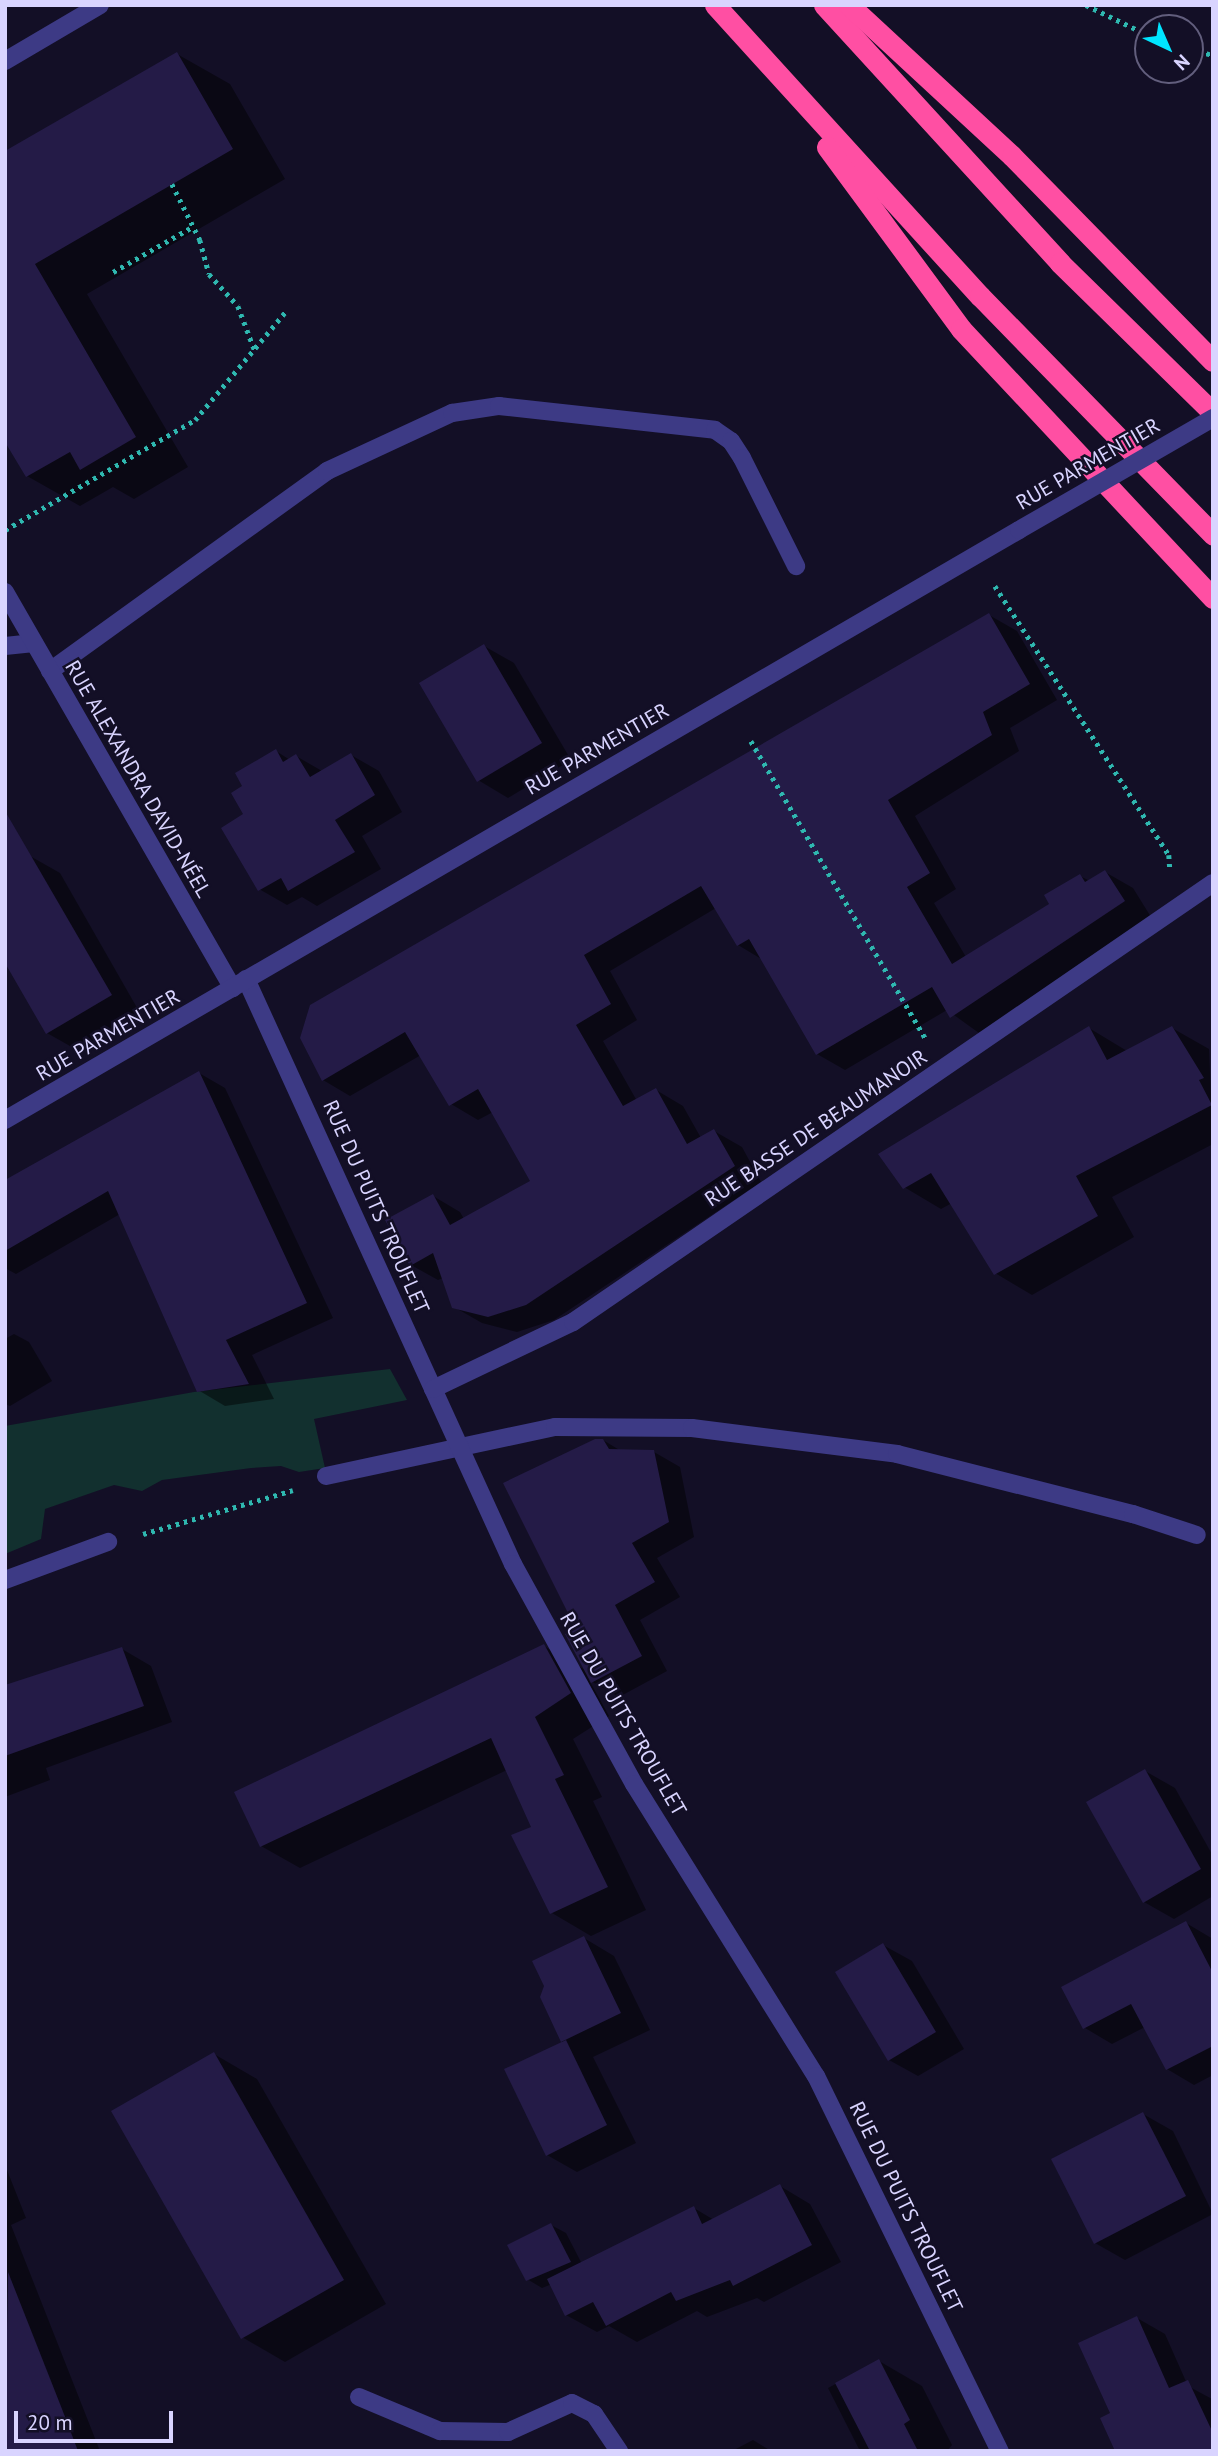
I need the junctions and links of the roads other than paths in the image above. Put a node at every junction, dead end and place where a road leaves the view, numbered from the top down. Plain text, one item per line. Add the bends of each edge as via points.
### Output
1 (100, 5) edge
2 (715, 5) edge
3 (824, 5) edge
4 (849, 5) edge
5 (5, 61) edge
6 (767, 67) junction
7 (1213, 361) edge
8 (1213, 415) edge
9 (1213, 535) edge
10 (796, 566) dead end
11 (5, 593) edge
12 (1213, 597) edge
13 (34, 643) junction
14 (5, 646) edge
15 (50, 671) junction
16 (1213, 883) edge
17 (240, 984) junction
18 (5, 1120) edge
19 (433, 1389) junction
20 (459, 1445) junction
21 (326, 1476) road end
22 (1197, 1535) dead end
23 (108, 1542) road end
24 (5, 1580) edge
25 (359, 2397) dead end
26 (619, 2451) edge
27 (1000, 2451) edge

1 - 5 street
2 - 6 highway
3 - 8 highway via 1060,263
4 - 7 highway via 1012,156
6 - 9 highway via 980,296
6 - 12 highway via 961,329
8 - 17 street, RUE PARMENTIER, bridge
10 - 15 street via 742,458 731,441 715,430 499,406 452,413 327,471
11 - 13 street, RUE ALEXANDRA DAVID-NÉEL
13 - 14 street
13 - 15 street, RUE ALEXANDRA DAVID-NÉEL
15 - 17 street, RUE ALEXANDRA DAVID-NÉEL
16 - 19 street, RUE BASSE DE BEAUMANOIR via 573,1322
17 - 18 street, RUE PARMENTIER
17 - 19 street, RUE DU PUITS TROUFLET
19 - 20 street, RUE DU PUITS TROUFLET
20 - 21 street
20 - 22 street via 555,1427 692,1428 897,1454 1133,1514
20 - 27 street, RUE DU PUITS TROUFLET via 513,1564 634,1784 816,2076
23 - 24 street
25 - 26 street via 440,2431 508,2432 572,2403 594,2414

